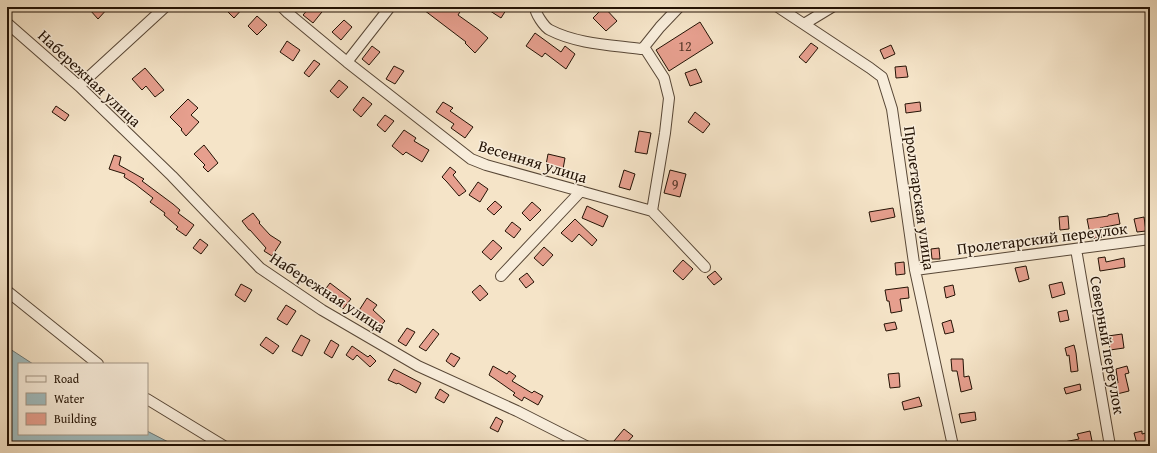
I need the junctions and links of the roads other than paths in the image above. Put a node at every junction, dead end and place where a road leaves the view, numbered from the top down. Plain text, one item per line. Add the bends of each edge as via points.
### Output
1 (166, 7) edge
2 (282, 7) edge
3 (390, 7) edge
4 (535, 7) edge
5 (679, 7) edge
6 (778, 7) edge
7 (832, 7) edge
8 (7, 23) edge
9 (804, 24) junction
10 (644, 46) junction
11 (347, 62) junction
12 (79, 86) junction
13 (581, 191) junction
14 (652, 210) junction
15 (1150, 239) edge
16 (1076, 249) junction
17 (705, 267) dead end
18 (915, 270) junction
19 (502, 276) dead end
20 (7, 291) edge
21 (97, 363) edge
22 (148, 401) edge
23 (224, 446) edge
24 (586, 446) edge
25 (953, 446) edge
26 (1110, 446) edge

1 - 12 street
2 - 11 street, Весенняя улица
3 - 11 street
4 - 10 street via 535,12 548,29 570,38 641,50
5 - 10 street
6 - 9 street, Пролетарская улица
7 - 9 street
8 - 12 street, Набережная улица
9 - 18 street, Пролетарская улица via 882,78 892,109
10 - 14 street via 664,78 669,98
11 - 13 street, Весенняя улица via 471,159
12 - 24 street, Набережная улица via 172,176 260,268 322,310 418,366
13 - 14 street, Весенняя улица
13 - 19 street
14 - 17 street
15 - 16 street, Пролетарский переулок
16 - 18 street, Пролетарский переулок
16 - 26 street, Северный переулок
18 - 25 street, Пролетарская улица
20 - 21 street
22 - 23 street

